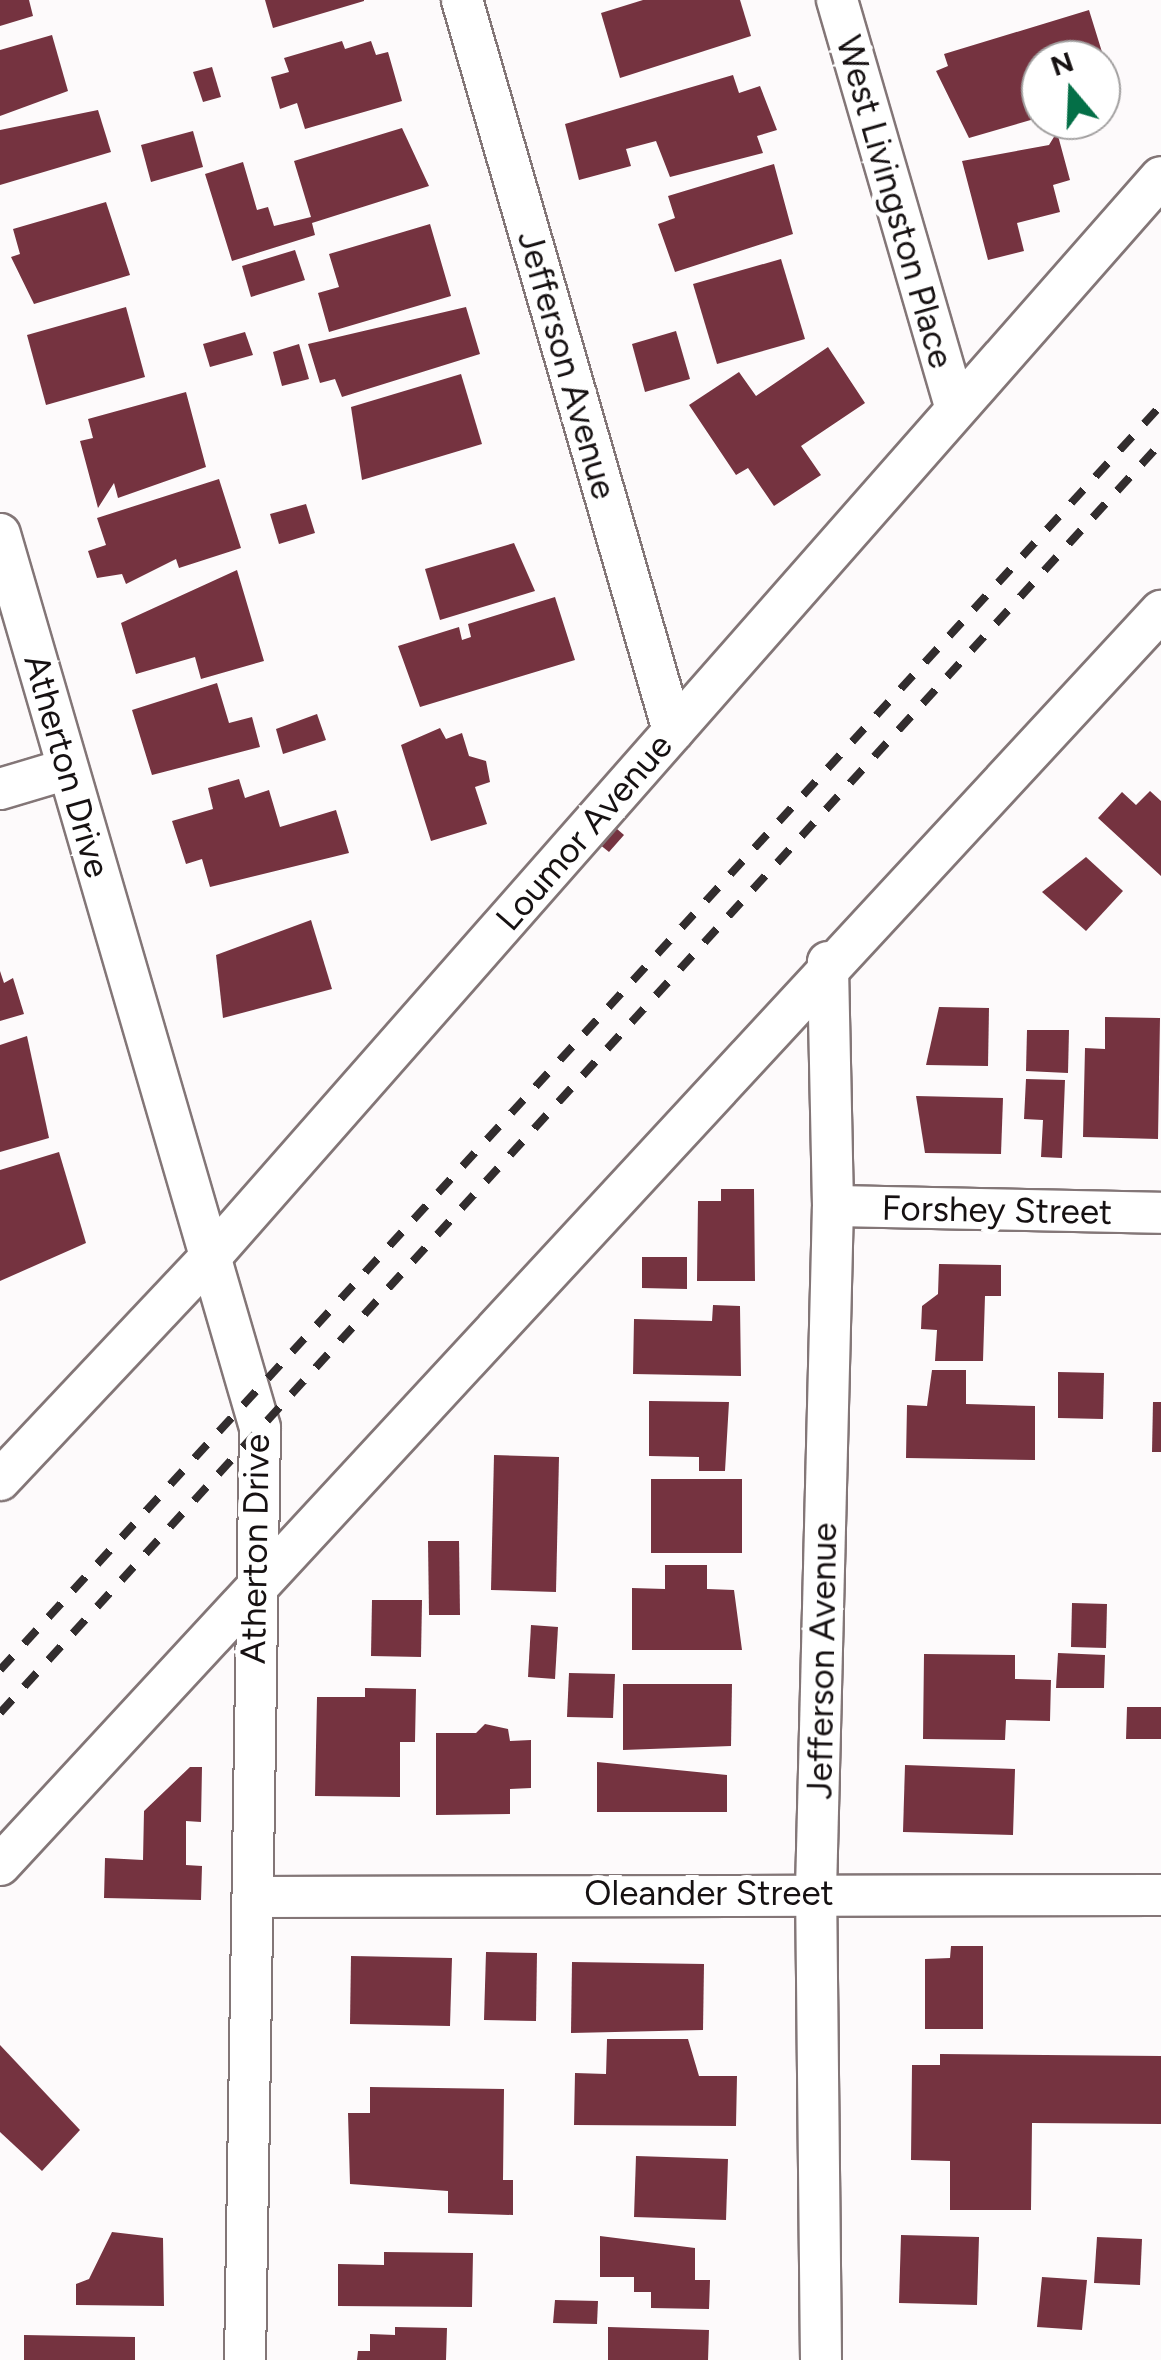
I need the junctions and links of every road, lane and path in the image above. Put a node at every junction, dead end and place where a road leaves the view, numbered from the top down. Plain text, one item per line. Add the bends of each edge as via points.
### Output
1 (462, 0) edge
2 (837, 0) edge
3 (1161, 177) edge
4 (954, 404) junction
5 (0, 534) edge
6 (1161, 611) edge
7 (673, 731) junction
8 (67, 769) junction
9 (0, 789) edge
10 (828, 962) junction
11 (833, 1206) junction
12 (1161, 1213) edge
13 (214, 1253) junction
14 (0, 1480) edge
15 (252, 1595) junction
16 (0, 1864) edge
17 (816, 1891) junction
18 (1161, 1895) edge
19 (256, 1897) junction
20 (245, 2360) edge
21 (821, 2360) edge

1 - 7 street, Jefferson Avenue
2 - 4 street, West Livingston Place
3 - 4 street, Loumor Avenue
4 - 7 street, Loumor Avenue
5 - 8 street, Atherton Drive
6 - 10 street
7 - 13 street, Loumor Avenue
8 - 9 street
8 - 13 street, Atherton Drive
10 - 11 street, Jefferson Avenue
10 - 15 street
11 - 12 street, Forshey Street
11 - 17 street, Jefferson Avenue
13 - 14 street, Loumor Avenue
13 - 15 street, Atherton Drive via 260,1428
15 - 16 street
15 - 19 street, Atherton Drive
17 - 18 street, Oleander Street
17 - 19 street, Oleander Street
17 - 21 street, Jefferson Avenue
19 - 20 street, Atherton Drive

